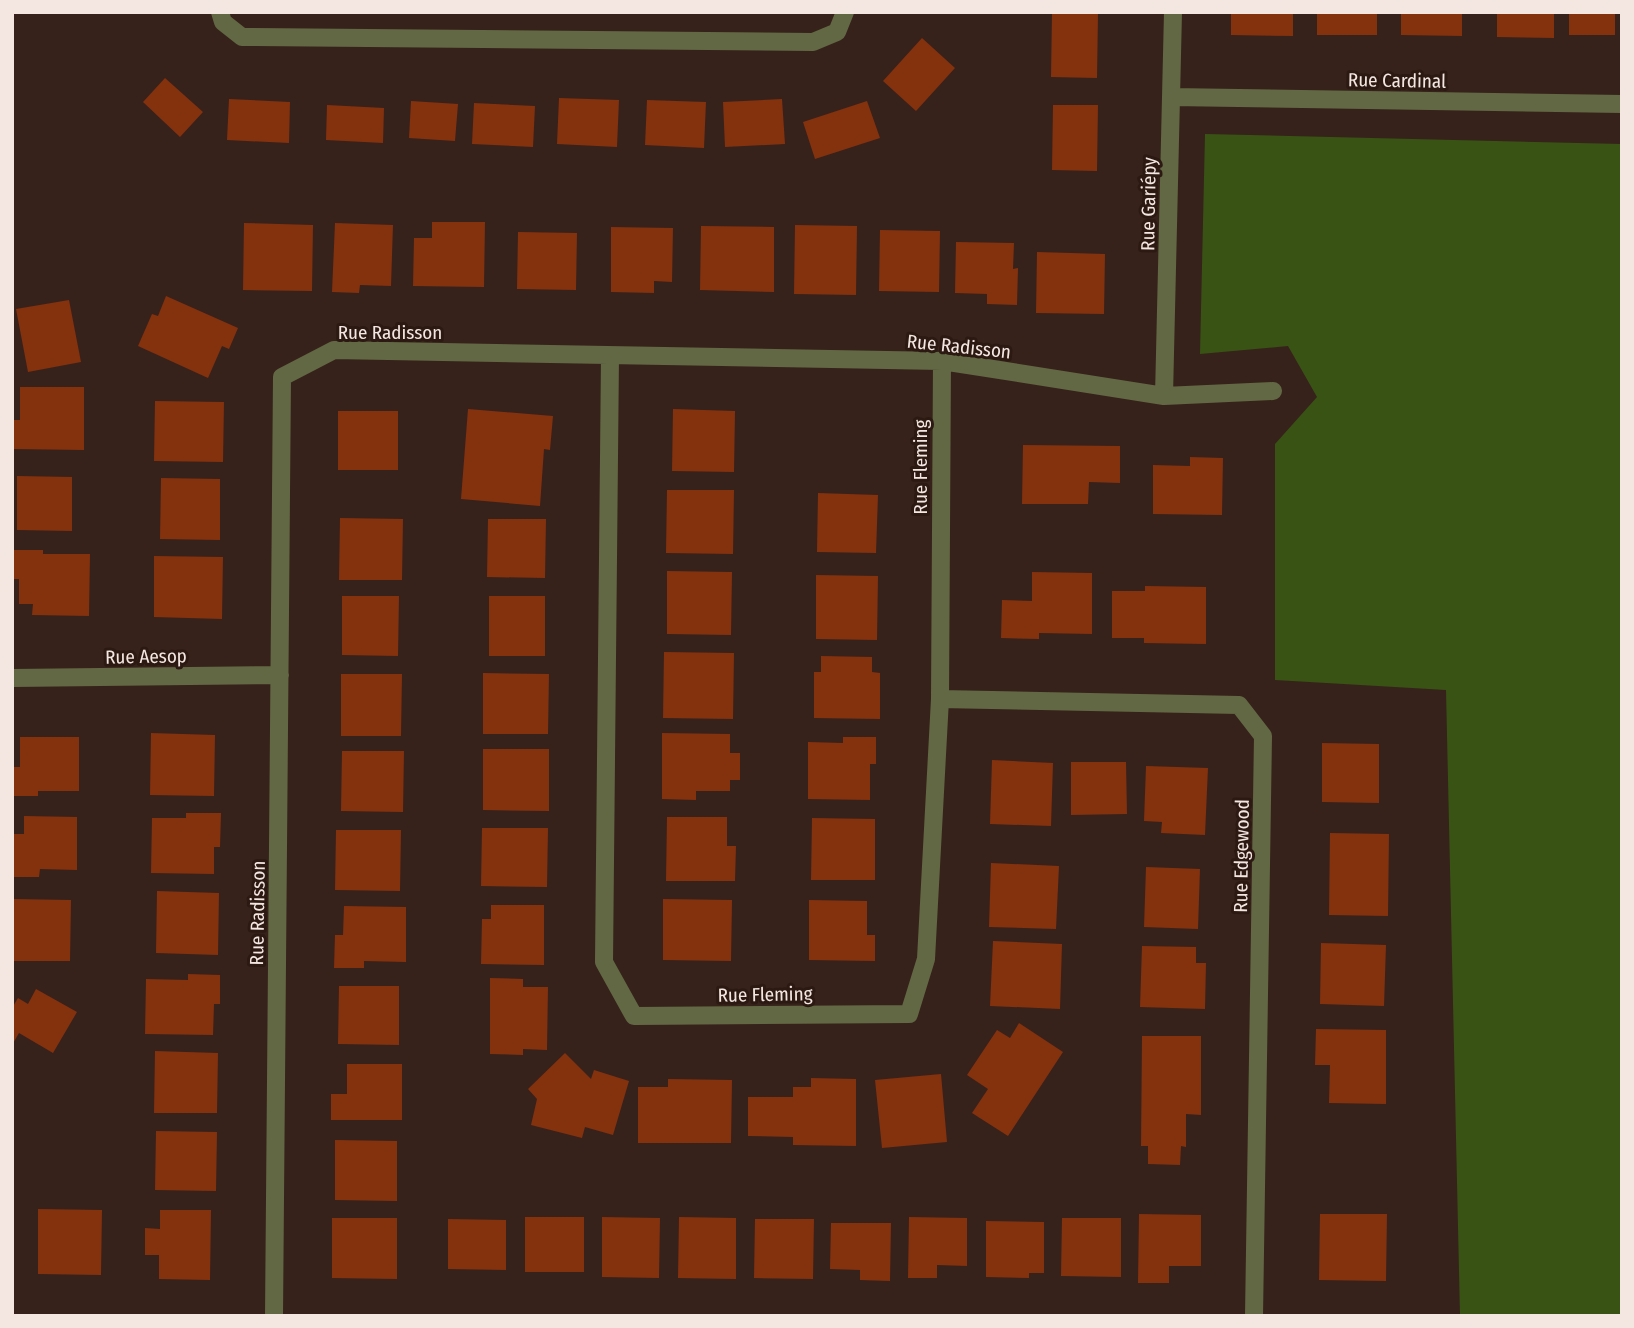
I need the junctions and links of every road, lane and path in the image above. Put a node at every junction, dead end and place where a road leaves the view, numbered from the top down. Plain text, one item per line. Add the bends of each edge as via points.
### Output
1 (220, 12) edge
2 (845, 12) edge
3 (1172, 12) edge
4 (1172, 97) junction
5 (1622, 104) edge
6 (610, 356) junction
7 (942, 361) junction
8 (1273, 391) dead end
9 (1164, 396) junction
10 (280, 675) junction
11 (17, 678) edge
12 (940, 699) junction
13 (274, 1316) edge
14 (1254, 1316) edge

1 - 2 street via 223,22 242,37 799,42 813,42 836,32
3 - 4 street, Rue Gariépy
4 - 5 street, Rue Cardinal
4 - 9 street, Rue Gariépy
6 - 7 street, Rue Radisson
6 - 10 street, Rue Radisson via 334,350 282,377
6 - 12 street, Rue Fleming via 604,962 634,1016 909,1014 926,959
7 - 9 street, Rue Radisson
7 - 12 street, Rue Fleming
8 - 9 street, Rue Radisson
10 - 11 street, Rue Aesop
10 - 13 street, Rue Radisson
12 - 14 street, Rue Edgewood via 1239,705 1264,736

